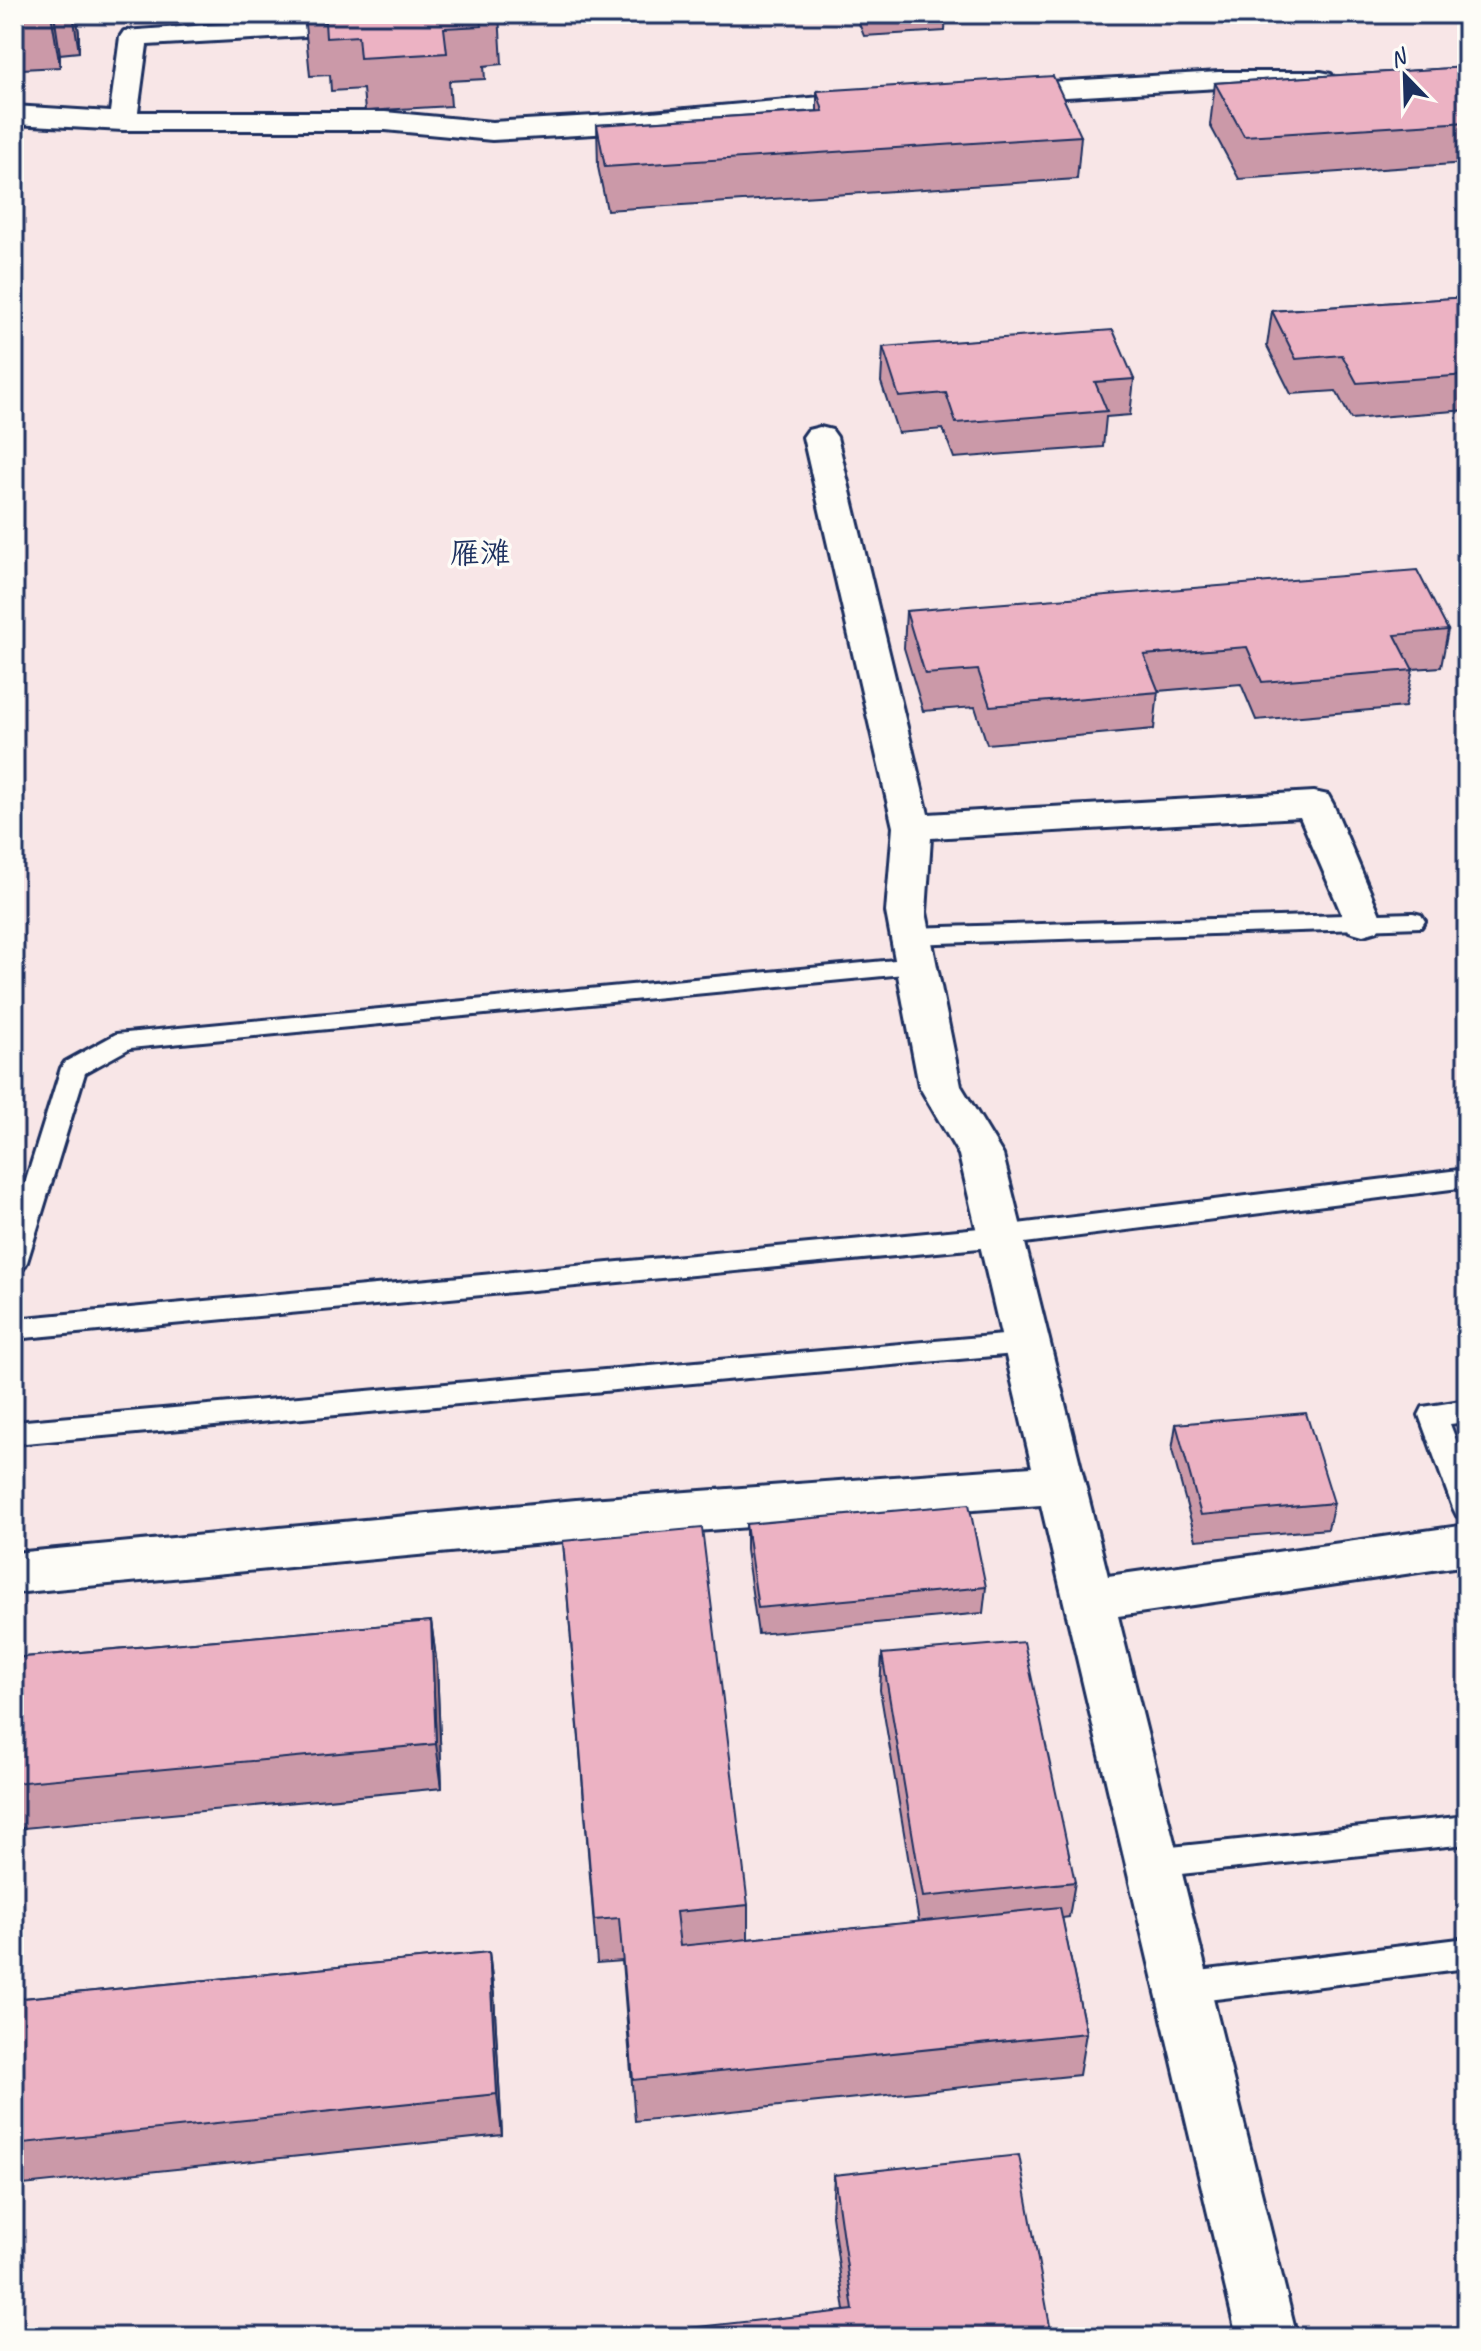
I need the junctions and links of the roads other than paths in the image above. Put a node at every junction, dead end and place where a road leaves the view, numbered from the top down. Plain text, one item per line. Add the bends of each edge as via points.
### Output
1 (392, 14) edge
2 (1349, 79) edge
3 (973, 94) edge
4 (912, 98) edge
5 (14, 115) edge
6 (123, 121) junction
7 (820, 437) dead end
8 (912, 827) junction
9 (1413, 921) dead end
10 (1363, 922) junction
11 (913, 951) junction
12 (1467, 1178) edge
13 (1001, 1236) junction
14 (14, 1262) edge
15 (14, 1329) edge
16 (1026, 1343) junction
17 (1467, 1411) edge
18 (14, 1433) edge
19 (1061, 1484) junction
20 (1467, 1508) edge
21 (1467, 1545) edge
22 (14, 1573) edge
23 (1090, 1599) junction
24 (1467, 1830) edge
25 (1152, 1863) junction
26 (1467, 1953) edge
27 (1183, 1988) junction
28 (1267, 2337) edge

1 - 6 street via 358,25 134,37
2 - 3 street via 1219,80
4 - 6 street via 492,131 385,121
5 - 6 street
7 - 8 street
8 - 10 street via 1314,804
8 - 11 street via 906,912
9 - 10 lane
10 - 11 lane
11 - 13 street via 940,1086 981,1155
11 - 14 lane via 125,1040 74,1068
12 - 13 lane
13 - 15 lane
13 - 16 street
16 - 18 lane
16 - 19 street
17 - 20 lane via 1433,1415
19 - 22 street via 576,1520
19 - 23 street
21 - 23 street
23 - 25 street
24 - 25 lane
25 - 27 street
26 - 27 lane
27 - 28 street

